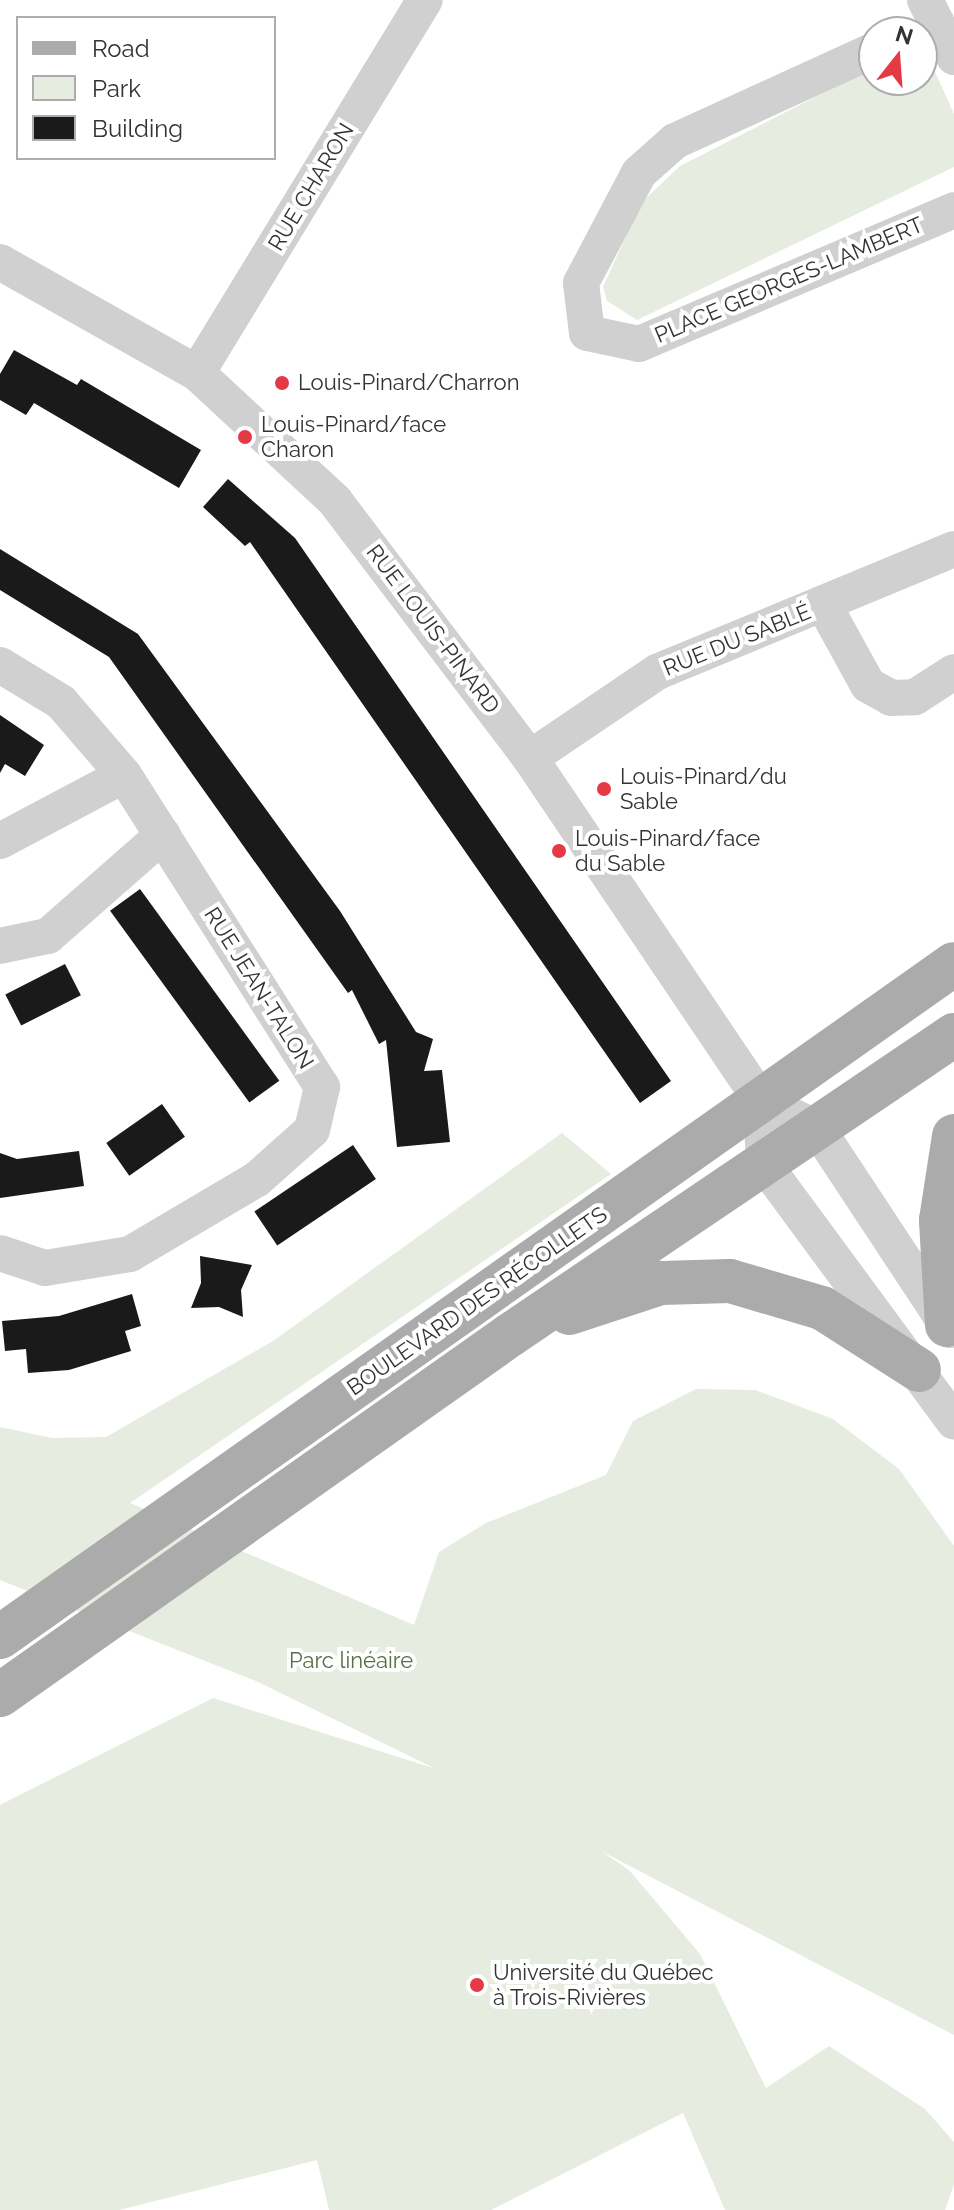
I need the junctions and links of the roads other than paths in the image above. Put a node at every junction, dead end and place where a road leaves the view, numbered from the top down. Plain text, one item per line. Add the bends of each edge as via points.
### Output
1 (425, 0) edge
2 (938, 36) edge
3 (858, 57) edge
4 (954, 57) edge
5 (954, 210) edge
6 (0, 262) edge
7 (197, 373) junction
8 (954, 549) edge
9 (824, 605) junction
10 (0, 665) edge
11 (954, 672) edge
12 (530, 758) junction
13 (124, 775) junction
14 (163, 835) junction
15 (0, 841) edge
16 (0, 946) edge
17 (954, 964) edge
18 (954, 1035) edge
19 (761, 1101) junction
20 (817, 1128) junction
21 (954, 1136) edge
22 (764, 1164) junction
23 (0, 1253) edge
24 (950, 1330) edge
25 (510, 1335) junction
26 (919, 1370) junction
27 (954, 1422) edge
28 (0, 1637) edge
29 (0, 1695) edge

1 - 7 street, RUE CHARON
2 - 4 street
3 - 5 street, PLACE GEORGES-LAMBERT via 675,141 639,173 581,283 587,333 639,344
6 - 7 street, RUE LOUIS-PINARD
7 - 12 street, RUE LOUIS-PINARD via 335,501
8 - 9 street, RUE DU SABLÉ
9 - 11 street, RUE DU SABLÉ via 868,685 891,698 915,697
9 - 12 street, RUE DU SABLÉ via 657,672
10 - 13 street, RUE JEAN-TALON via 61,702
12 - 19 street, RUE LOUIS-PINARD
13 - 14 street, RUE JEAN-TALON
13 - 15 street
14 - 16 street via 48,936
14 - 23 street, RUE JEAN-TALON via 322,1087 312,1130 257,1179 130,1254 45,1268
17 - 19 main road, BOULEVARD DES RÉCOLLETS
18 - 20 main road
19 - 20 street
19 - 22 street
19 - 28 main road, BOULEVARD DES RÉCOLLETS
20 - 22 main road
20 - 24 street
21 - 24 main road via 941,1220
22 - 25 main road
22 - 26 street
25 - 26 main road via 661,1283 730,1281 822,1308
25 - 29 main road
26 - 27 street

